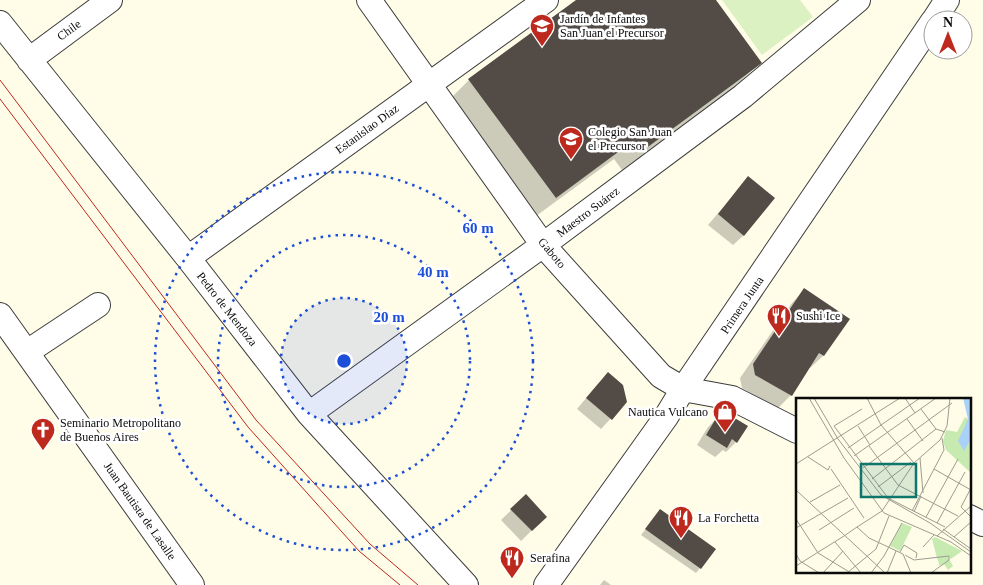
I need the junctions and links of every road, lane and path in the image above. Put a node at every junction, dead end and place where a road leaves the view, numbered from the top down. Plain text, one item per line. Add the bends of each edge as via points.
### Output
1 (110, 0) edge
2 (369, 0) edge
3 (546, 0) edge
4 (858, 0) edge
5 (0, 23) edge
6 (923, 35) edge
7 (28, 60) junction
8 (429, 84) junction
9 (544, 245) junction
10 (188, 258) junction
11 (98, 305) dead end
12 (0, 315) edge
13 (27, 352) junction
14 (683, 389) junction
15 (309, 414) junction
16 (796, 430) edge
17 (970, 518) edge
18 (983, 524) edge
19 (192, 585) edge
20 (466, 585) edge
21 (546, 585) edge

1 - 7 street, Chile
2 - 8 street, Gaboto
3 - 8 street, Estanislao Díaz
4 - 9 street, Maestro Suárez via 743,96
5 - 7 street, Pedro de Mendoza
6 - 14 street, Primera Junta
7 - 10 street, Pedro de Mendoza
8 - 9 street, Gaboto
8 - 10 street, Estanislao Díaz
9 - 14 street, Gaboto via 661,376
9 - 15 street, Maestro Suárez
10 - 15 street, Pedro de Mendoza
11 - 13 street
12 - 13 street, Juan Bautista de Lasalle
13 - 19 street, Juan Bautista de Lasalle
14 - 16 street, Gaboto via 732,398
14 - 21 street, Primera Junta
15 - 20 street, Pedro de Mendoza
17 - 18 street

